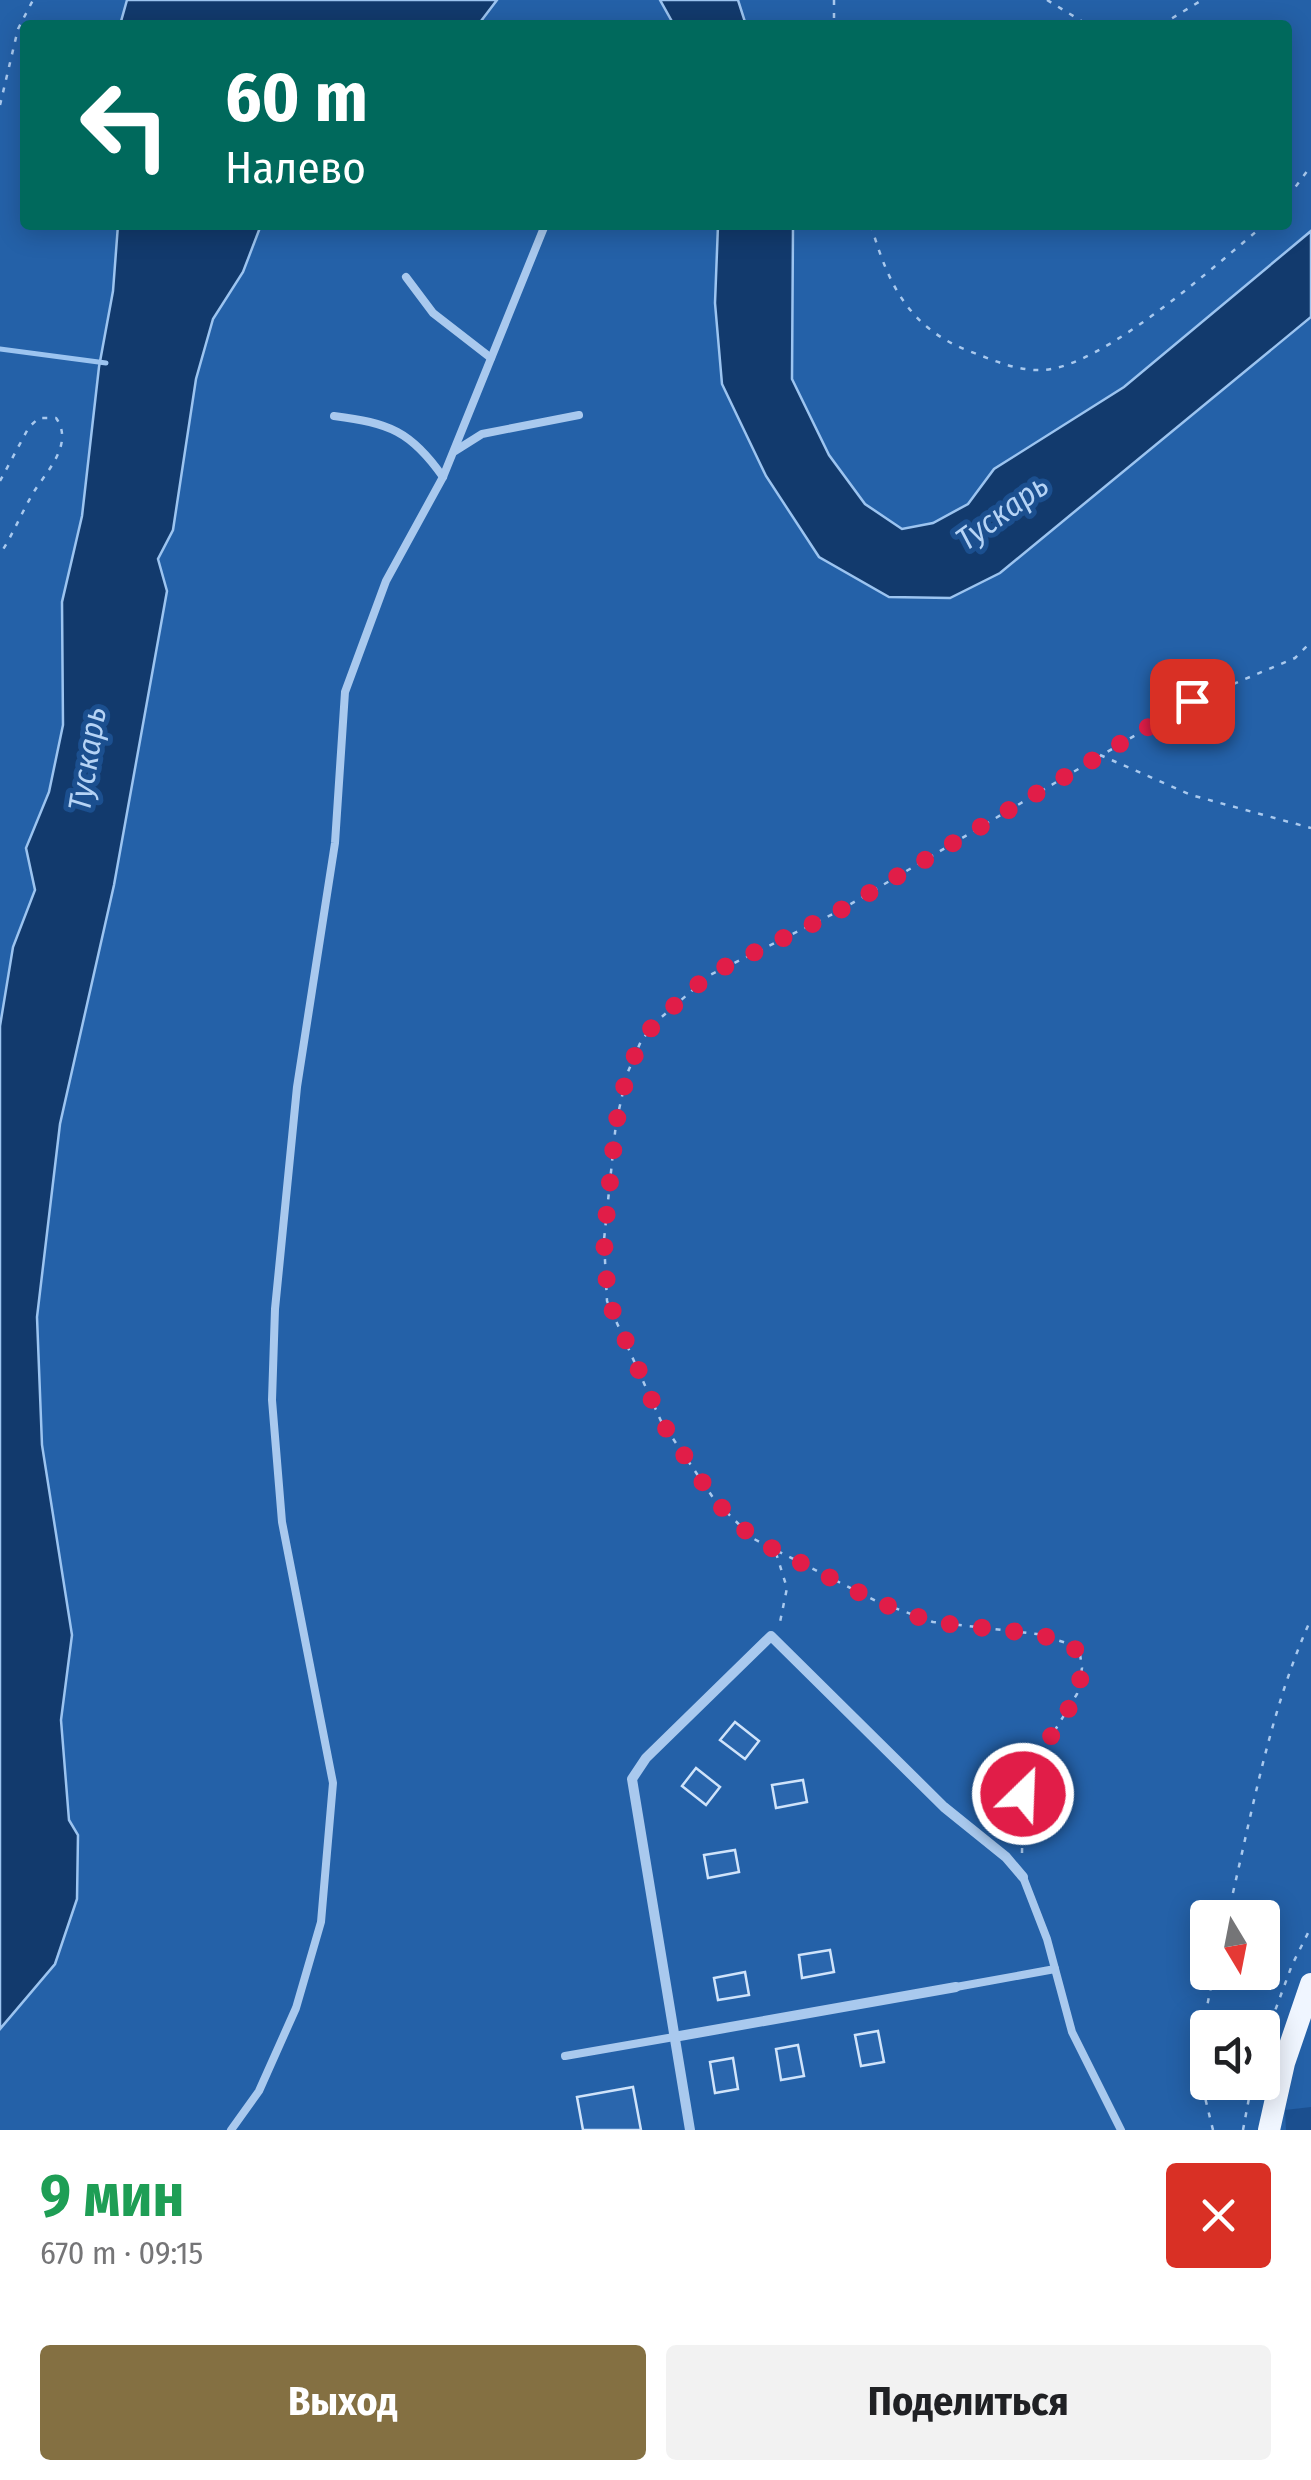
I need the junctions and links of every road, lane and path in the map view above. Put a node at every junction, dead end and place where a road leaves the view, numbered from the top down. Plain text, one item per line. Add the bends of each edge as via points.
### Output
1 (1047, 0) edge
2 (1202, 0) edge
3 (1080, 20) edge
4 (1170, 20) edge
5 (20, 25) edge
6 (0, 105) edge
7 (1311, 166) edge
8 (1292, 192) edge
9 (543, 230) edge
10 (872, 230) edge
11 (1258, 230) edge
12 (406, 277) dead end
13 (491, 358) junction
14 (579, 414) dead end
15 (334, 416) dead end
16 (453, 453) junction
17 (443, 477) junction
18 (0, 481) edge
19 (0, 554) edge
20 (1311, 642) edge
21 (1100, 755) junction
22 (1311, 828) edge
23 (776, 1552) junction
24 (1311, 1619) edge
25 (771, 1636) junction
26 (1023, 1877) junction
27 (1231, 1900) edge
28 (1311, 1927) edge
29 (1056, 1969) junction
30 (1311, 1984) edge
31 (956, 1987) joint
32 (1210, 1990) edge
33 (1275, 2010) edge
34 (1304, 2026) edge
35 (674, 2037) junction
36 (565, 2056) dead end
37 (1248, 2100) edge
38 (232, 2130) edge
39 (690, 2130) edge
40 (1122, 2130) edge
41 (1212, 2130) edge
42 (1242, 2130) edge
43 (1269, 2130) edge

1 - 3 path
2 - 4 path
5 - 6 path
7 - 8 path
9 - 13 lane
10 - 11 path via 884,271 923,326 947,343 1018,369 1047,370 1087,356 1161,311
12 - 13 lane via 434,313
13 - 16 lane
14 - 16 lane via 482,434
15 - 17 lane via 375,421 420,445
16 - 17 lane
17 - 38 lane via 386,581 345,692 335,843 297,1087 272,1400 282,1522 331,1799 321,1922 296,2008 259,2091
18 - 19 path via 30,427 39,418 56,418 62,434 55,459
20 - 21 path via 1296,658 1192,701
21 - 22 path via 1190,795
21 - 23 path via 839,911 710,974 657,1021 627,1074 604,1240 608,1300 661,1421 688,1465 733,1521
23 - 25 path via 786,1606
23 - 26 path via 932,1622 1037,1634 1080,1654 1078,1694 1034,1763 1023,1794
24 - 27 path via 1264,1764
25 - 26 street
25 - 35 street via 632,1779
26 - 29 lane
28 - 33 path
29 - 31 lane
29 - 40 lane via 1072,2032
30 - 34 main road
31 - 35 street
32 - 41 path via 1196,2061
34 - 43 main road
35 - 36 lane
35 - 39 street
37 - 42 path

